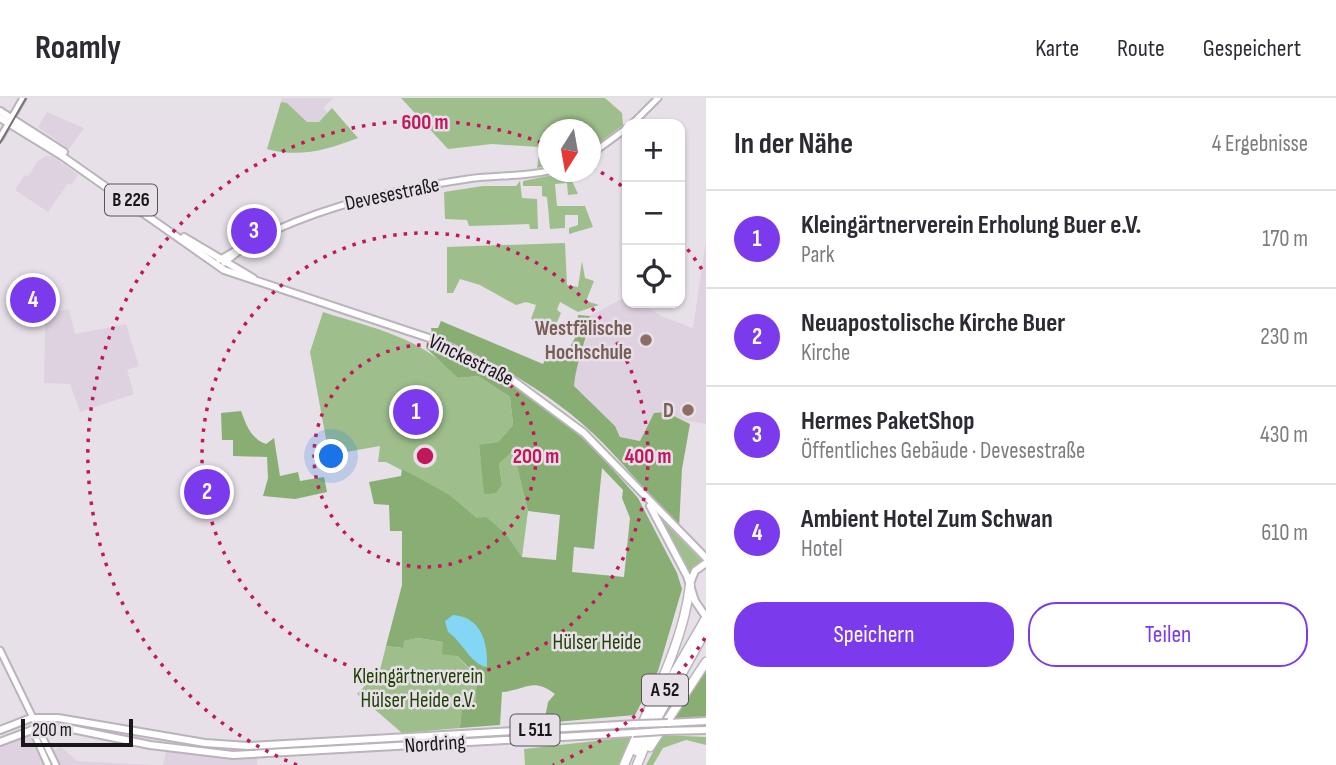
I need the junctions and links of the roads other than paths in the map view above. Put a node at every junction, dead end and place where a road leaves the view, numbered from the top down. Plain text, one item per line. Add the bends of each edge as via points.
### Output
1 (23, 98) edge
2 (658, 98) edge
3 (0, 111) edge
4 (0, 118) edge
5 (637, 119) edge
6 (11, 120) junction
7 (622, 132) edge
8 (0, 138) edge
9 (601, 147) edge
10 (538, 172) edge
11 (222, 261) junction
12 (260, 283) junction
13 (646, 498) junction
14 (706, 561) edge
15 (690, 585) junction
16 (705, 616) edge
17 (706, 630) edge
18 (0, 650) edge
19 (706, 662) edge
20 (31, 719) junction
21 (706, 721) edge
22 (0, 730) edge
23 (35, 730) junction
24 (706, 730) edge
25 (0, 742) edge
26 (48, 765) edge
27 (56, 765) edge
28 (627, 765) edge
29 (639, 765) edge

1 - 6 street
2 - 5 street
3 - 6 main road, Vinckestraße / B 226
4 - 6 main road, Vinckestraße / B 226
6 - 8 street
6 - 11 main road, Vinckestraße / B 226
6 - 12 main road, Vinckestraße / B 226 via 218,266
7 - 9 street
10 - 11 street, Devesestraße via 377,195 312,213
11 - 12 main road, Vinckestraße / B 226
12 - 13 main road, Vinckestraße / B 226 via 435,340 489,366 564,415
13 - 14 main road, Vinckestraße / B 226
13 - 15 main road, Vinckestraße / B 226
14 - 15 main road via 695,571
15 - 16 main road, B 226
15 - 28 highway via 688,606
16 - 28 highway, A 52
17 - 29 highway, A 52 via 655,722
18 - 20 street
19 - 29 highway
20 - 21 main road, Nordring / L 511, bridge via 248,746
20 - 22 main road, Nordring / L 511
20 - 23 street
23 - 24 main road, Nordring / L 511, bridge via 72,729 233,755
23 - 25 main road, Nordring / L 511
23 - 26 street
23 - 27 street

